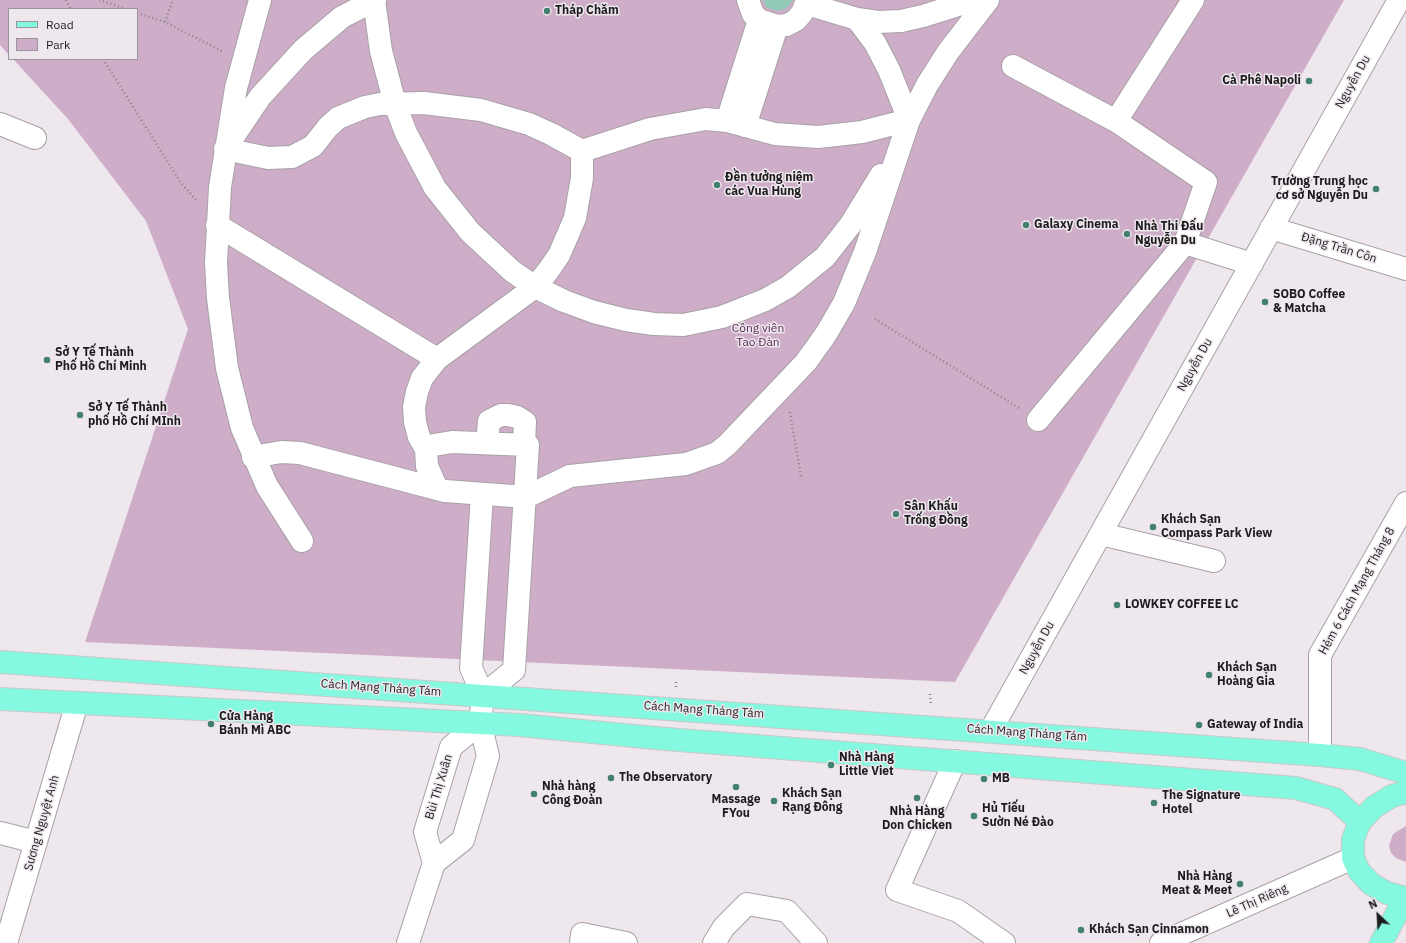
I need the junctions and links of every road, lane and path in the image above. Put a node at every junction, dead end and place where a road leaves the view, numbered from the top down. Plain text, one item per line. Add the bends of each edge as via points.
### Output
1 (99, 0) edge
2 (173, 0) edge
3 (260, 0) edge
4 (375, 0) edge
5 (559, 0) edge
6 (748, 0) edge
7 (974, 0) edge
8 (988, 0) edge
9 (1193, 0) edge
10 (1399, 0) edge
11 (807, 2) edge
12 (555, 7) dead end
13 (123, 8) edge
14 (138, 13) edge
15 (857, 19) junction
16 (165, 22) junction
17 (768, 23) junction
18 (104, 60) edge
19 (243, 61) junction
20 (1013, 66) dead end
21 (395, 104) junction
22 (909, 120) junction
23 (1116, 121) junction
24 (736, 123) junction
25 (0, 124) edge
26 (36, 138) dead end
27 (225, 149) junction
28 (582, 151) junction
29 (217, 225) junction
30 (1271, 228) junction
31 (1185, 243) junction
32 (1252, 264) junction
33 (1406, 269) edge
34 (535, 287) junction
35 (875, 319) dead end
36 (437, 359) junction
37 (784, 385) junction
38 (1038, 420) joint
39 (487, 443) junction
40 (524, 445) junction
41 (426, 450) junction
42 (253, 457) junction
43 (801, 477) dead end
44 (437, 489) junction
45 (482, 495) junction
46 (526, 497) junction
47 (1406, 503) edge
48 (1101, 534) junction
49 (302, 541) dead end
50 (1214, 561) dead end
51 (0, 662) edge
52 (483, 695) junction
53 (0, 699) edge
54 (77, 703) junction
55 (480, 723) junction
56 (991, 730) junction
57 (1320, 755) junction
58 (955, 761) junction
59 (1406, 773) edge
60 (1406, 792) edge
61 (1360, 822) junction
62 (0, 832) edge
63 (36, 842) junction
64 (1353, 858) junction
65 (434, 863) junction
66 (1406, 898) edge
67 (582, 938) edge
68 (6, 943) edge
69 (408, 943) edge
70 (626, 943) edge
71 (714, 943) edge
72 (816, 943) edge
73 (1004, 943) edge
74 (1161, 943) edge
75 (1381, 943) edge

1 - 13 path
2 - 16 path
3 - 19 street
4 - 21 street via 381,50
4 - 27 street via 342,17 303,50 260,97
5 - 12 path
6 - 17 street via 753,14
7 - 15 street via 901,21 878,22
8 - 22 street via 948,52
9 - 23 street
10 - 30 street, Nguyễn Du
11 - 15 street
11 - 17 street via 796,20 787,25
14 - 16 path
15 - 22 street via 875,43 890,70
16 - 19 path
17 - 24 street
18 - 29 path via 181,183
19 - 27 street
20 - 23 street
21 - 27 street via 365,106 338,118 313,146 292,156 268,158
21 - 28 street via 424,103 481,110 529,124
21 - 34 street via 419,162 452,211 490,252
22 - 24 street via 862,132 818,137 775,134
22 - 34 street via 872,190 851,224 825,257 788,287 741,311 683,325 654,324 594,312
22 - 37 street via 865,252 844,304 806,362
23 - 31 street via 1206,182
24 - 28 street via 706,119 678,123 615,139
25 - 26 street
27 - 29 street
28 - 34 street via 582,178 575,218 559,255
29 - 36 street
29 - 42 street via 216,263 221,333 233,398
30 - 32 street, Nguyễn Du
30 - 33 street, Đặng Trần Côn
31 - 32 street
31 - 38 street
32 - 48 street, Nguyễn Du
34 - 36 street
35 - 38 path
36 - 41 street via 422,378 414,407 419,437
37 - 43 path
37 - 46 street via 727,445 706,458 686,464 570,476
39 - 40 street
39 - 40 street via 489,421 508,414 525,422
39 - 41 street via 447,442
40 - 46 street via 528,445
41 - 44 street via 427,466
42 - 44 street via 281,452 300,452
42 - 49 street
44 - 45 street
45 - 46 street
45 - 52 street via 471,668
46 - 52 street via 514,670
47 - 57 street, Hẻm 6 Cách Mạng Tháng 8 via 1320,655
48 - 50 street
48 - 56 street, Nguyễn Du
51 - 52 main road, Cách Mạng Tháng Tám
52 - 55 street
52 - 56 main road, Cách Mạng Tháng Tám
53 - 54 main road
54 - 55 main road
54 - 63 street, Sương Nguyệt Anh
55 - 58 main road
55 - 65 street, Bùi Thị Xuân via 452,747 425,832
55 - 65 street via 488,756 463,840
56 - 57 main road, Cách Mạng Tháng Tám
57 - 59 main road, Cách Mạng Tháng Tám via 1360,759
58 - 61 main road via 1296,788 1336,799
58 - 73 street via 897,890 958,911
60 - 61 main road via 1392,796 1374,807
61 - 64 main road via 1354,839
62 - 63 street
63 - 68 street, Sương Nguyệt Anh
64 - 66 main road via 1359,871 1371,884 1387,893
64 - 74 street, Lê Thị Riêng
65 - 69 street
66 - 75 main road
67 - 70 street
71 - 72 street via 724,927 747,904 786,911

